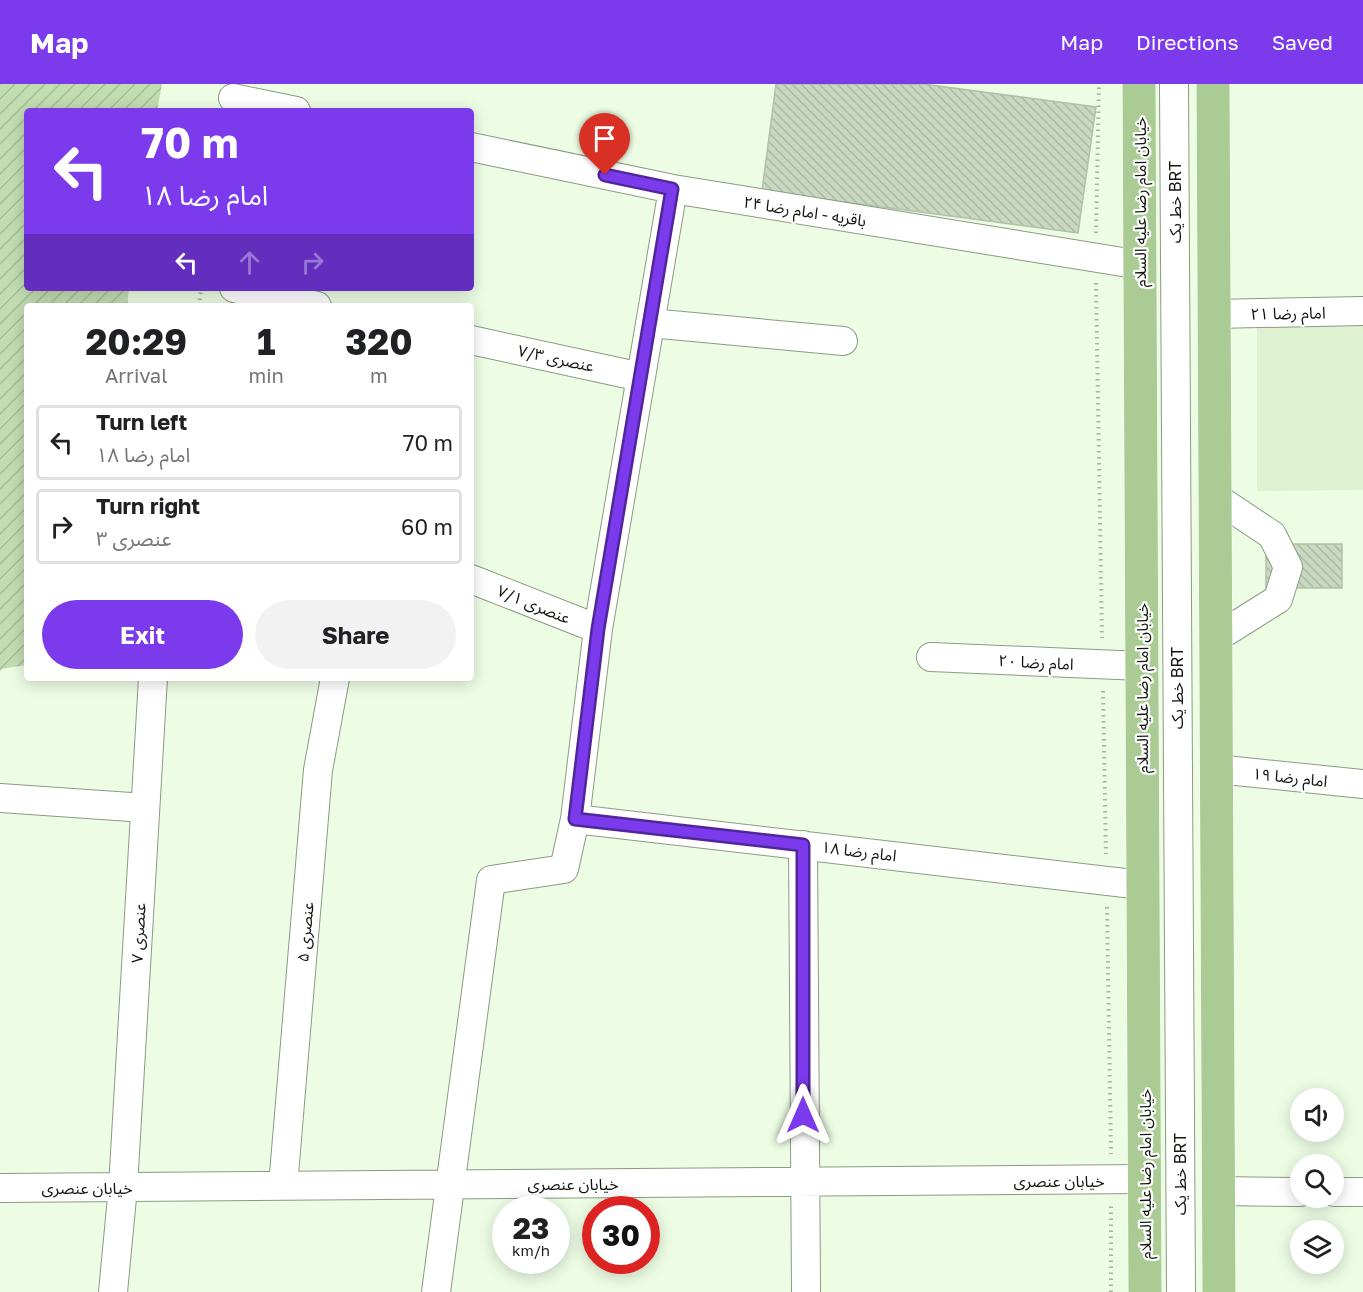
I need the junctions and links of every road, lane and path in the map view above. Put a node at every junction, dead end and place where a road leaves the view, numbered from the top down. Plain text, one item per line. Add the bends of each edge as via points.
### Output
1 (1139, 84) edge
2 (1174, 84) edge
3 (1184, 84) edge
4 (1213, 84) edge
5 (233, 98) edge
6 (281, 108) edge
7 (474, 148) edge
8 (672, 189) junction
9 (1141, 265) junction
10 (248, 291) edge
11 (303, 303) edge
12 (1363, 311) edge
13 (1214, 314) junction
14 (650, 323) junction
15 (474, 341) edge
16 (843, 341) dead end
17 (640, 377) junction
18 (1215, 497) junction
19 (474, 580) edge
20 (598, 629) junction
21 (1216, 638) junction
22 (931, 657) dead end
23 (1142, 666) junction
24 (153, 681) edge
25 (334, 681) edge
26 (1216, 769) junction
27 (1363, 784) edge
28 (0, 798) edge
29 (145, 808) junction
30 (575, 819) junction
31 (803, 845) junction
32 (1142, 885) junction
33 (1146, 1179) junction
34 (804, 1182) junction
35 (451, 1185) junction
36 (283, 1186) junction
37 (123, 1187) junction
38 (0, 1188) edge
39 (1218, 1191) junction
40 (1290, 1192) edge
41 (1344, 1192) edge
42 (1363, 1192) edge
43 (113, 1292) edge
44 (436, 1292) edge
45 (806, 1292) edge
46 (1145, 1292) edge
47 (1181, 1292) edge
48 (1188, 1292) edge
49 (1219, 1292) edge

1 - 9 main road, خیابان امام رضا علیه السلام
2 - 47 street, خط یک BRT
3 - 48 street, خط یک BRT
4 - 13 main road
5 - 6 street
7 - 8 street, باقریه - امام رضا ۲۴
8 - 9 street, باقریه - امام رضا ۲۴
8 - 14 street
9 - 23 main road, خیابان امام رضا علیه السلام
10 - 11 street
12 - 13 street, امام رضا ۲۱
13 - 18 main road
14 - 16 street
14 - 17 street
15 - 17 street, عنصری ۷/۳
17 - 20 street
18 - 21 main road
18 - 21 street via 1272,535 1288,567 1278,599
19 - 20 street, عنصری ۷/۱
20 - 30 street
21 - 26 main road
22 - 23 street, امام رضا ۲۰
23 - 32 main road, خیابان امام رضا علیه السلام
24 - 29 street, عنصری ۷
25 - 36 street, عنصری ۵ via 318,771
26 - 27 street, امام رضا ۱۹
26 - 39 main road
28 - 29 street
29 - 37 street, عنصری ۷
30 - 31 street, امام رضا ۱۸
30 - 35 street via 564,869 491,880
31 - 32 street, امام رضا ۱۸
31 - 34 street
32 - 33 main road, خیابان امام رضا علیه السلام
33 - 34 street, خیابان عنصری
33 - 46 main road, خیابان امام رضا علیه السلام
34 - 35 street, خیابان عنصری
34 - 45 street
35 - 36 street, خیابان عنصری
35 - 44 street
36 - 37 street, خیابان عنصری
37 - 38 street, خیابان عنصری
37 - 43 street, عنصری ۷
39 - 40 street
39 - 49 main road
41 - 42 street

